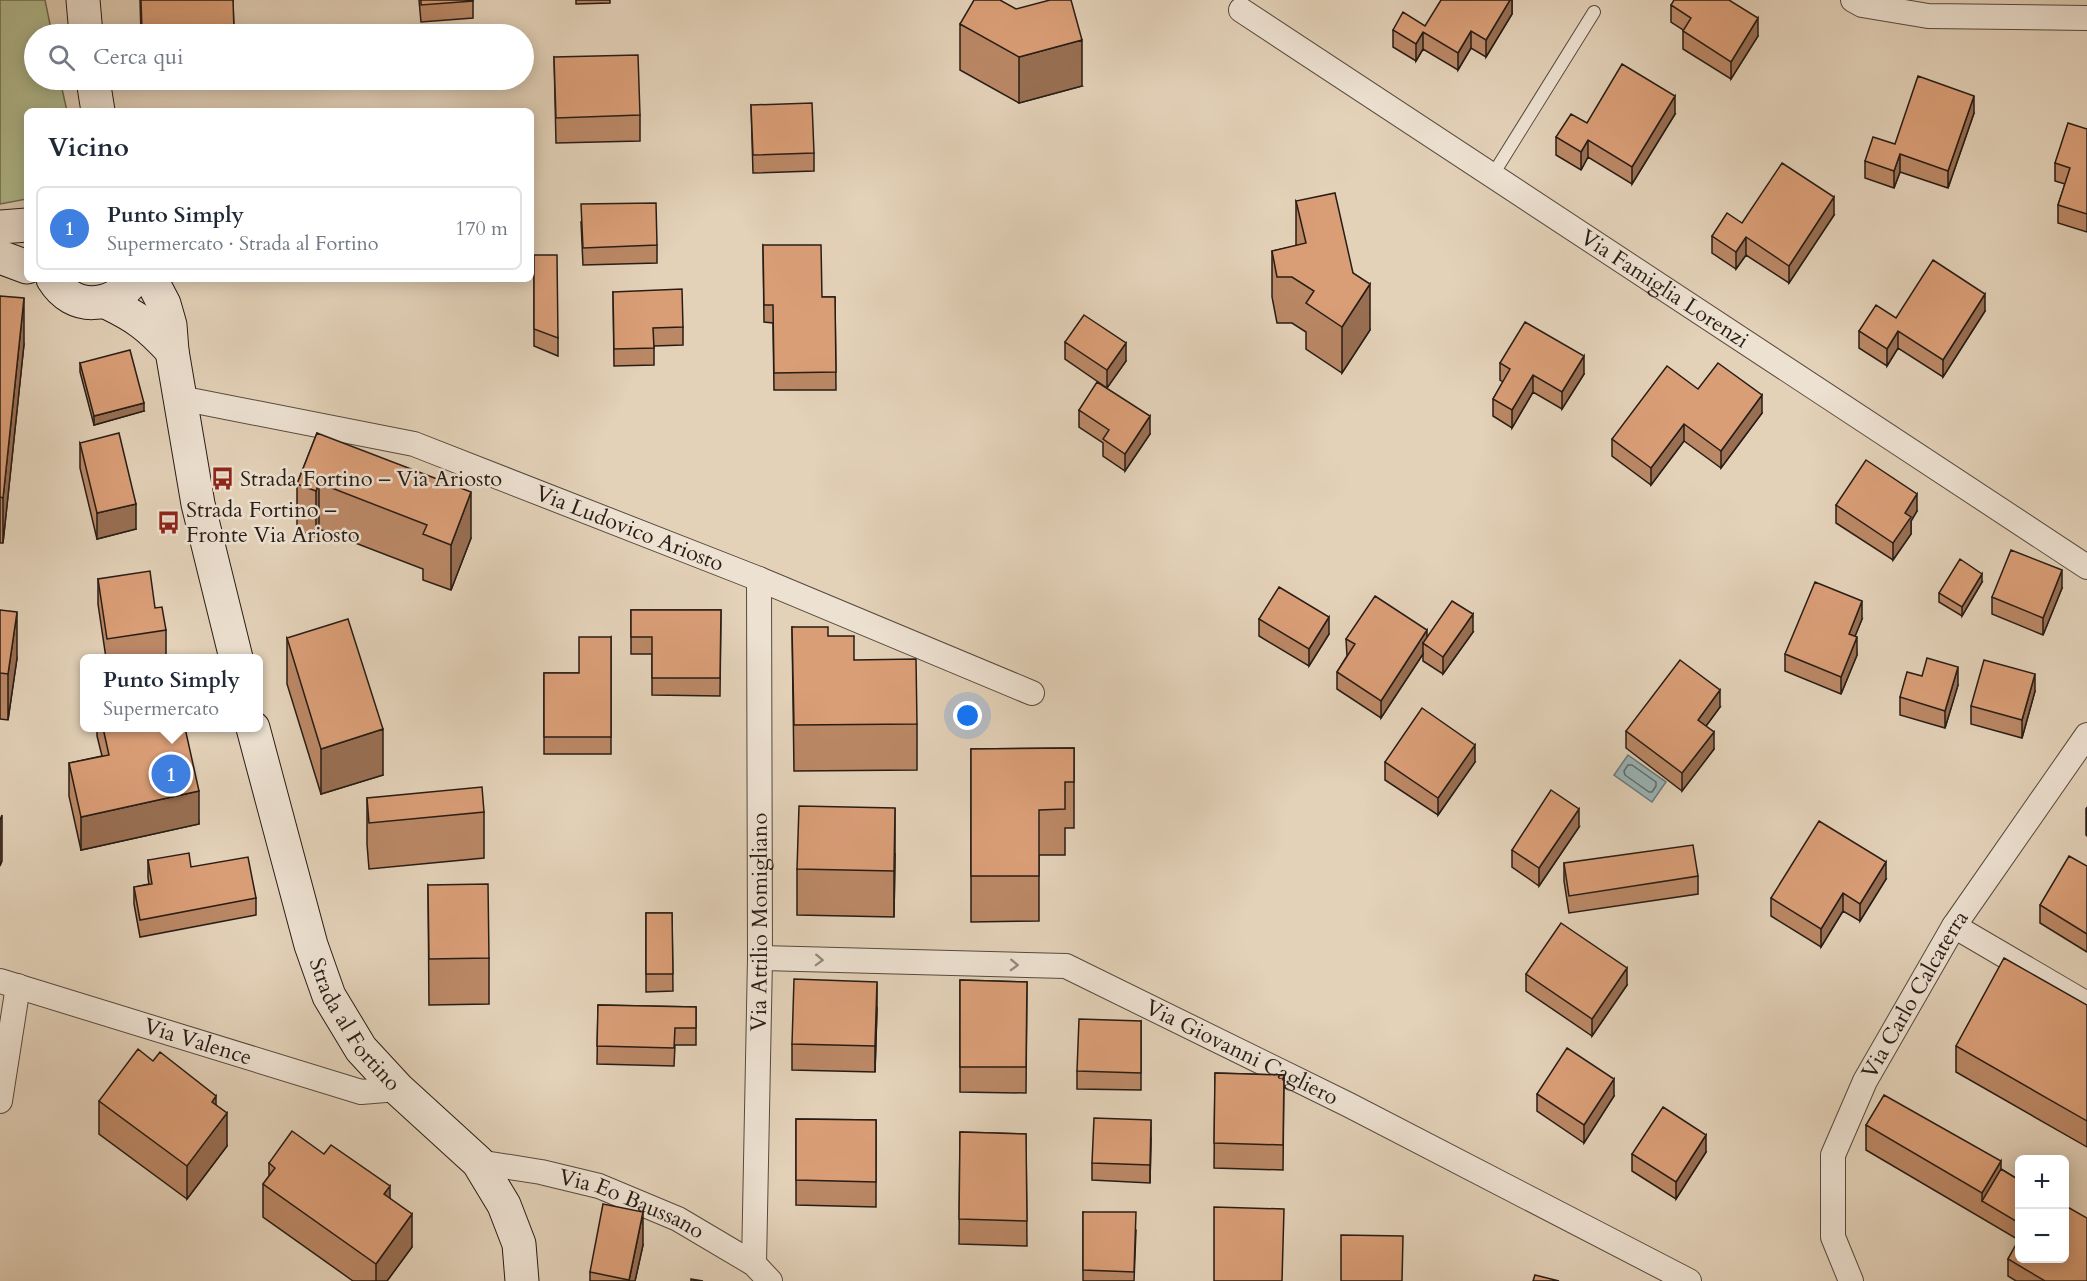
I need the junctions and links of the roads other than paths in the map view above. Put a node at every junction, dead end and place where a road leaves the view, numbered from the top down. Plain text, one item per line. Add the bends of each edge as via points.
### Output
1 (83, 0) edge
2 (1853, 0) edge
3 (1241, 10) dead end
4 (1594, 12) dead end
5 (2087, 18) edge
6 (85, 24) edge
7 (95, 90) edge
8 (98, 108) edge
9 (1492, 176) junction
10 (24, 225) edge
11 (0, 227) edge
12 (0, 258) edge
13 (24, 266) edge
14 (56, 282) edge
15 (132, 282) edge
16 (153, 282) edge
17 (105, 302) junction
18 (172, 351) junction
19 (180, 398) junction
20 (2087, 567) edge
21 (759, 579) junction
22 (235, 654) edge
23 (1032, 693) dead end
24 (254, 732) edge
25 (2087, 735) edge
26 (1954, 926) junction
27 (760, 958) junction
28 (9, 984) edge
29 (2087, 1004) edge
30 (398, 1089) junction
31 (0, 1101) edge
32 (478, 1162) junction
33 (762, 1273) edge
34 (522, 1281) edge
35 (1689, 1281) edge
36 (1851, 1281) edge

1 - 6 street
2 - 5 street via 1862,5 1928,16
3 - 9 street, Via Famiglia Lorenzi
4 - 9 lane
7 - 8 street
9 - 20 street, Via Famiglia Lorenzi
10 - 11 street
12 - 13 street
14 - 17 street via 79,301
15 - 17 street
16 - 18 street via 170,325
17 - 18 street via 139,318
18 - 19 street
19 - 21 street, Via Ludovico Ariosto via 414,444
19 - 22 street via 198,504
21 - 23 street, Via Ludovico Ariosto
21 - 27 street, Via Attilio Momigliano
24 - 30 street, Strada al Fortino via 310,945 329,996 361,1049
25 - 26 street, Via Carlo Calcaterra
26 - 29 street
26 - 36 street, Via Carlo Calcaterra via 1865,1081 1833,1155 1833,1237
27 - 33 street, Via Attilio Momigliano
27 -> 35 street, Via Giovanni Cagliero via 1066,966 1349,1105
28 - 30 street, Via Valence via 361,1092
28 - 31 street
30 - 32 street, Strada al Fortino
32 - 33 street, Via Eo Baussano via 599,1186 678,1219
32 - 34 street, Strada al Fortino via 504,1205 519,1244

